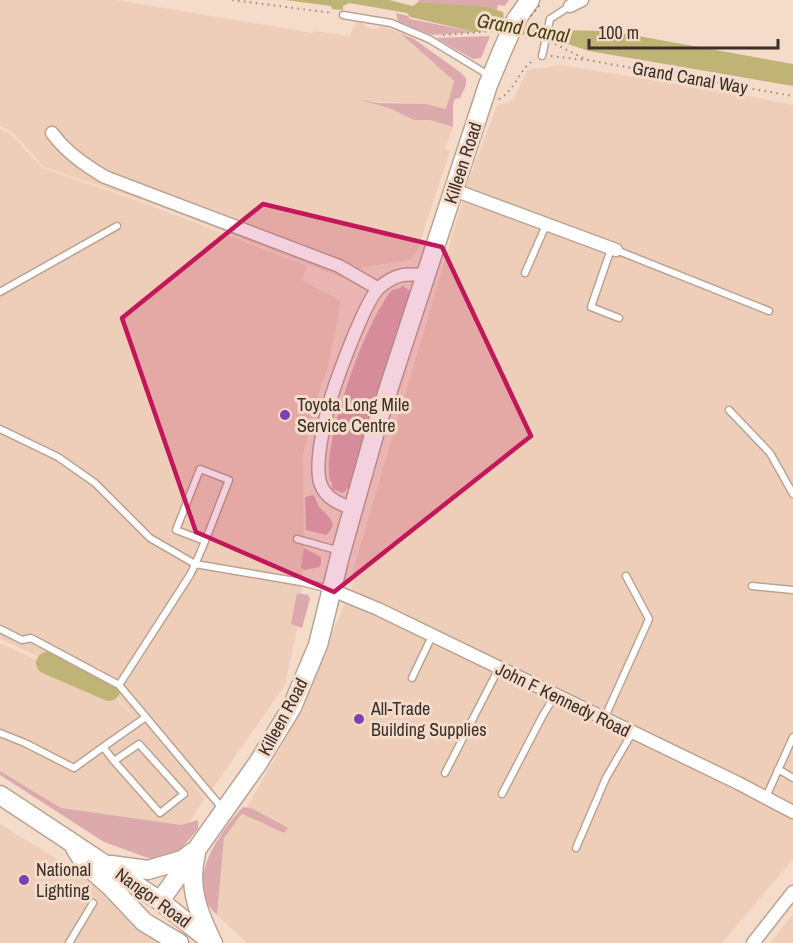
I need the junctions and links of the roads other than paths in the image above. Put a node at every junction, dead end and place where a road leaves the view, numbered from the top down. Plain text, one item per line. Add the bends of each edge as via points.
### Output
1 (530, 0) edge
2 (582, 0) edge
3 (570, 6) joint
4 (343, 15) road end
5 (542, 56) road end
6 (491, 77) junction
7 (52, 133) dead end
8 (454, 190) junction
9 (546, 224) junction
10 (117, 226) dead end
11 (614, 249) junction
12 (525, 273) dead end
13 (427, 274) junction
14 (378, 288) junction
15 (0, 292) edge
16 (769, 311) dead end
17 (619, 318) dead end
18 (729, 410) dead end
19 (0, 429) edge
20 (793, 494) edge
21 (353, 509) junction
22 (297, 539) dead end
23 (205, 541) junction
24 (341, 552) junction
25 (195, 564) junction
26 (626, 576) dead end
27 (752, 586) dead end
28 (332, 590) junction
29 (793, 590) edge
30 (0, 629) edge
31 (432, 636) junction
32 (499, 668) junction
33 (412, 678) dead end
34 (119, 685) junction
35 (555, 695) junction
36 (146, 717) junction
37 (604, 719) junction
38 (0, 733) edge
39 (632, 733) junction
40 (793, 737) edge
41 (103, 747) junction
42 (114, 761) junction
43 (778, 769) junction
44 (445, 773) dead end
45 (793, 778) edge
46 (502, 794) dead end
47 (0, 795) edge
48 (765, 798) junction
49 (224, 810) junction
50 (793, 812) edge
51 (68, 838) junction
52 (576, 848) dead end
53 (197, 850) junction
54 (106, 864) junction
55 (793, 892) edge
56 (160, 901) junction
57 (93, 903) dead end
58 (759, 941) edge
59 (69, 943) edge
60 (178, 943) edge
61 (213, 943) edge

1 - 6 street, Killeen Road, bridge via 516,20
2 - 3 street
3 - 5 lane, bridge via 550,19
4 - 6 lane via 391,23 429,39
6 - 8 street, Killeen Road
7 - 14 street via 83,164 105,177 339,266
8 - 9 street
8 - 13 street, Killeen Road
9 - 11 street
9 - 12 lane
10 - 15 lane
11 - 16 lane
11 - 17 lane via 591,307
13 - 14 street via 398,275
13 - 21 street, Killeen Road
14 - 21 street via 360,321 327,409 319,461 320,484 327,496
18 - 20 lane via 770,453
19 - 25 lane via 58,458 95,483 150,538
21 - 24 street, Killeen Road
22 - 24 lane
23 - 23 lane via 176,530 200,469 229,480
23 - 25 lane
24 - 28 street, Killeen Road
25 - 28 lane
25 - 34 lane
26 - 37 lane via 649,619
27 - 29 lane
28 - 31 street, John F Kennedy Road
28 - 49 street, Killeen Road via 318,645 292,706 258,764
30 - 34 lane via 22,640 31,638
31 - 32 street, John F Kennedy Road
31 - 33 lane
32 - 35 street, John F Kennedy Road
32 - 44 lane
34 - 36 lane
35 - 37 street, John F Kennedy Road
35 - 46 lane
36 - 41 lane
36 - 49 lane
37 - 39 street, John F Kennedy Road
38 - 41 lane via 74,768
39 - 48 street, John F Kennedy Road
39 - 52 lane via 606,777
40 - 43 lane
41 - 42 lane
42 - 42 lane via 139,744 184,794 160,813
43 - 45 lane
43 - 48 lane
47 - 51 street, Nangor Road
48 - 50 street, John F Kennedy Road
49 - 53 street, Killeen Road
51 - 54 street, Nangor Road
51 - 60 street via 85,864 144,922
53 - 54 street via 182,860 148,870
53 - 56 street, Killeen Road
53 - 61 street via 192,869 193,889
54 - 56 street, Nangor Road
55 - 58 street
56 - 61 street, Nangor Road
57 - 59 lane

